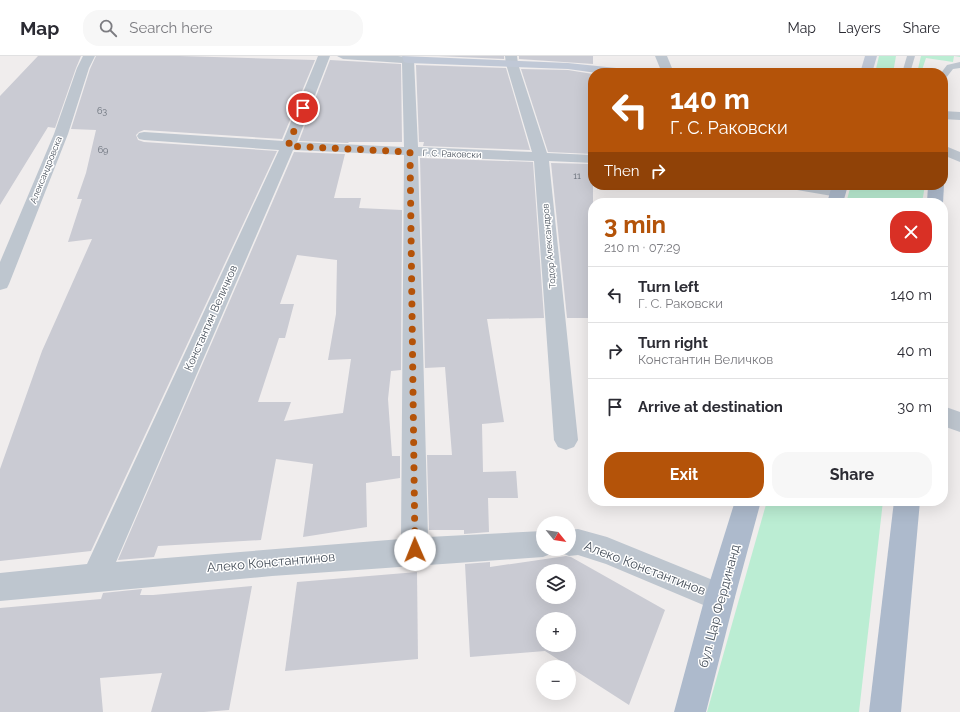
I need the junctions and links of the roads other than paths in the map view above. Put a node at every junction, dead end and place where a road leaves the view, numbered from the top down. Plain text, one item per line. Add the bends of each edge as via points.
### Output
1 (90, 56) edge
2 (324, 56) edge
3 (343, 56) edge
4 (661, 56) edge
5 (871, 56) edge
6 (911, 56) edge
7 (408, 58) edge
8 (512, 60) edge
9 (960, 65) edge
10 (588, 68) edge
11 (666, 68) edge
12 (867, 68) edge
13 (907, 68) edge
14 (948, 70) edge
15 (948, 115) edge
16 (960, 116) edge
17 (144, 136) dead end
18 (288, 146) junction
19 (410, 152) junction
20 (948, 152) edge
21 (541, 157) junction
22 (960, 158) edge
23 (588, 159) edge
24 (823, 190) edge
25 (838, 193) edge
26 (0, 284) edge
27 (948, 418) edge
28 (960, 422) edge
29 (566, 440) dead end
30 (747, 506) edge
31 (906, 506) edge
32 (576, 542) edge
33 (536, 544) edge
34 (415, 550) junction
35 (95, 578) junction
36 (0, 588) edge
37 (720, 597) junction
38 (690, 712) edge
39 (885, 712) edge

1 - 26 street, Александровска via 83,68 61,134
2 - 18 street, Константин Величков
3 - 7 street
4 - 11 street
5 - 12 street
6 - 13 lane
7 - 8 street
7 - 19 street
8 - 10 street
8 - 21 street, Тодор Александров
9 - 14 lane
15 - 16 street
17 - 18 street, Г. С. Раковски
18 - 19 street, Г. С. Раковски
18 - 35 street, Константин Величков
19 - 21 street, Г. С. Раковски
19 - 34 street
20 - 22 street
21 - 23 street, Г. С. Раковски
21 - 29 street, Тодор Александров
24 - 25 street
27 - 28 street
30 - 37 main road, бул. Цар Фердинанд
31 - 39 main road
32 - 37 street, Алеко Константинов via 607,551
33 - 34 street, Алеко Константинов
34 - 35 street, Алеко Константинов
35 - 36 street, Алеко Константинов
37 - 38 main road, бул. Цар Фердинанд

